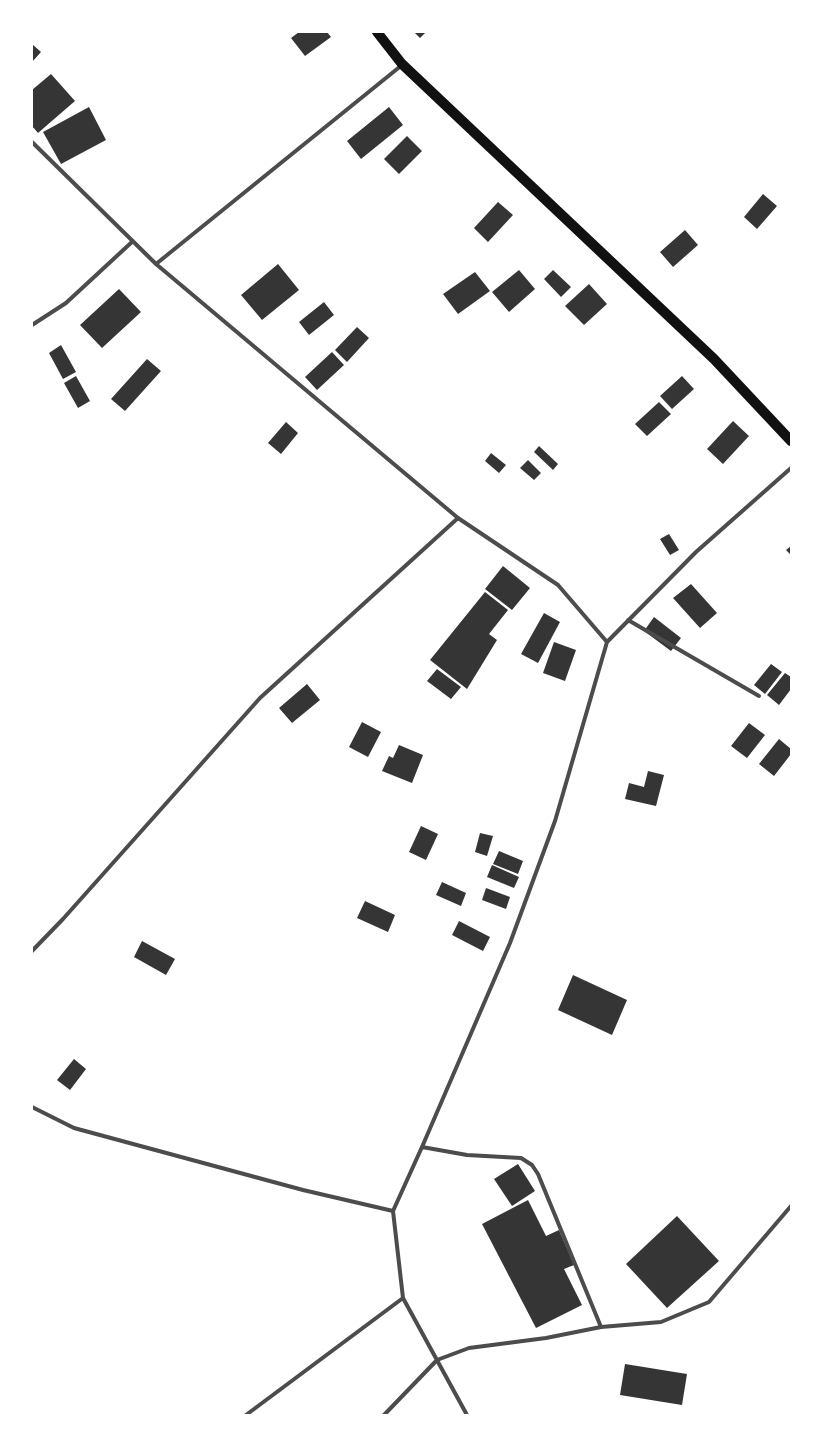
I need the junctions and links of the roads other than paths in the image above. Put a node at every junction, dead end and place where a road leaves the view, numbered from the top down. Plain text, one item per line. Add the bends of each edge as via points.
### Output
1 (377, 32) edge
2 (402, 64) junction
3 (32, 142) edge
4 (133, 241) junction
5 (156, 264) junction
6 (32, 325) edge
7 (791, 441) edge
8 (791, 468) edge
9 (458, 518) junction
10 (628, 620) junction
11 (607, 642) junction
12 (759, 696) dead end
13 (32, 951) edge
14 (32, 1108) edge
15 (422, 1147) junction
16 (791, 1206) edge
17 (393, 1211) junction
18 (403, 1298) junction
19 (601, 1327) junction
20 (437, 1360) junction
21 (246, 1415) edge
22 (384, 1415) edge
23 (467, 1415) edge

1 - 2 main road
2 - 5 street
2 - 7 main road via 714,359
3 - 4 street
4 - 5 street
4 - 6 street via 66,303
5 - 9 street
8 - 10 street via 696,552
9 - 11 street via 558,585
9 - 13 street via 260,698
10 - 11 street
10 - 12 street
11 - 15 street via 553,828 510,943
14 - 17 street via 74,1128 303,1190
15 - 17 street
15 - 19 street via 467,1155 521,1158 532,1165
16 - 19 street via 709,1302 661,1322
17 - 18 street
18 - 20 street
18 - 21 street
19 - 20 street via 546,1338 469,1348
20 - 22 street
20 - 23 street

